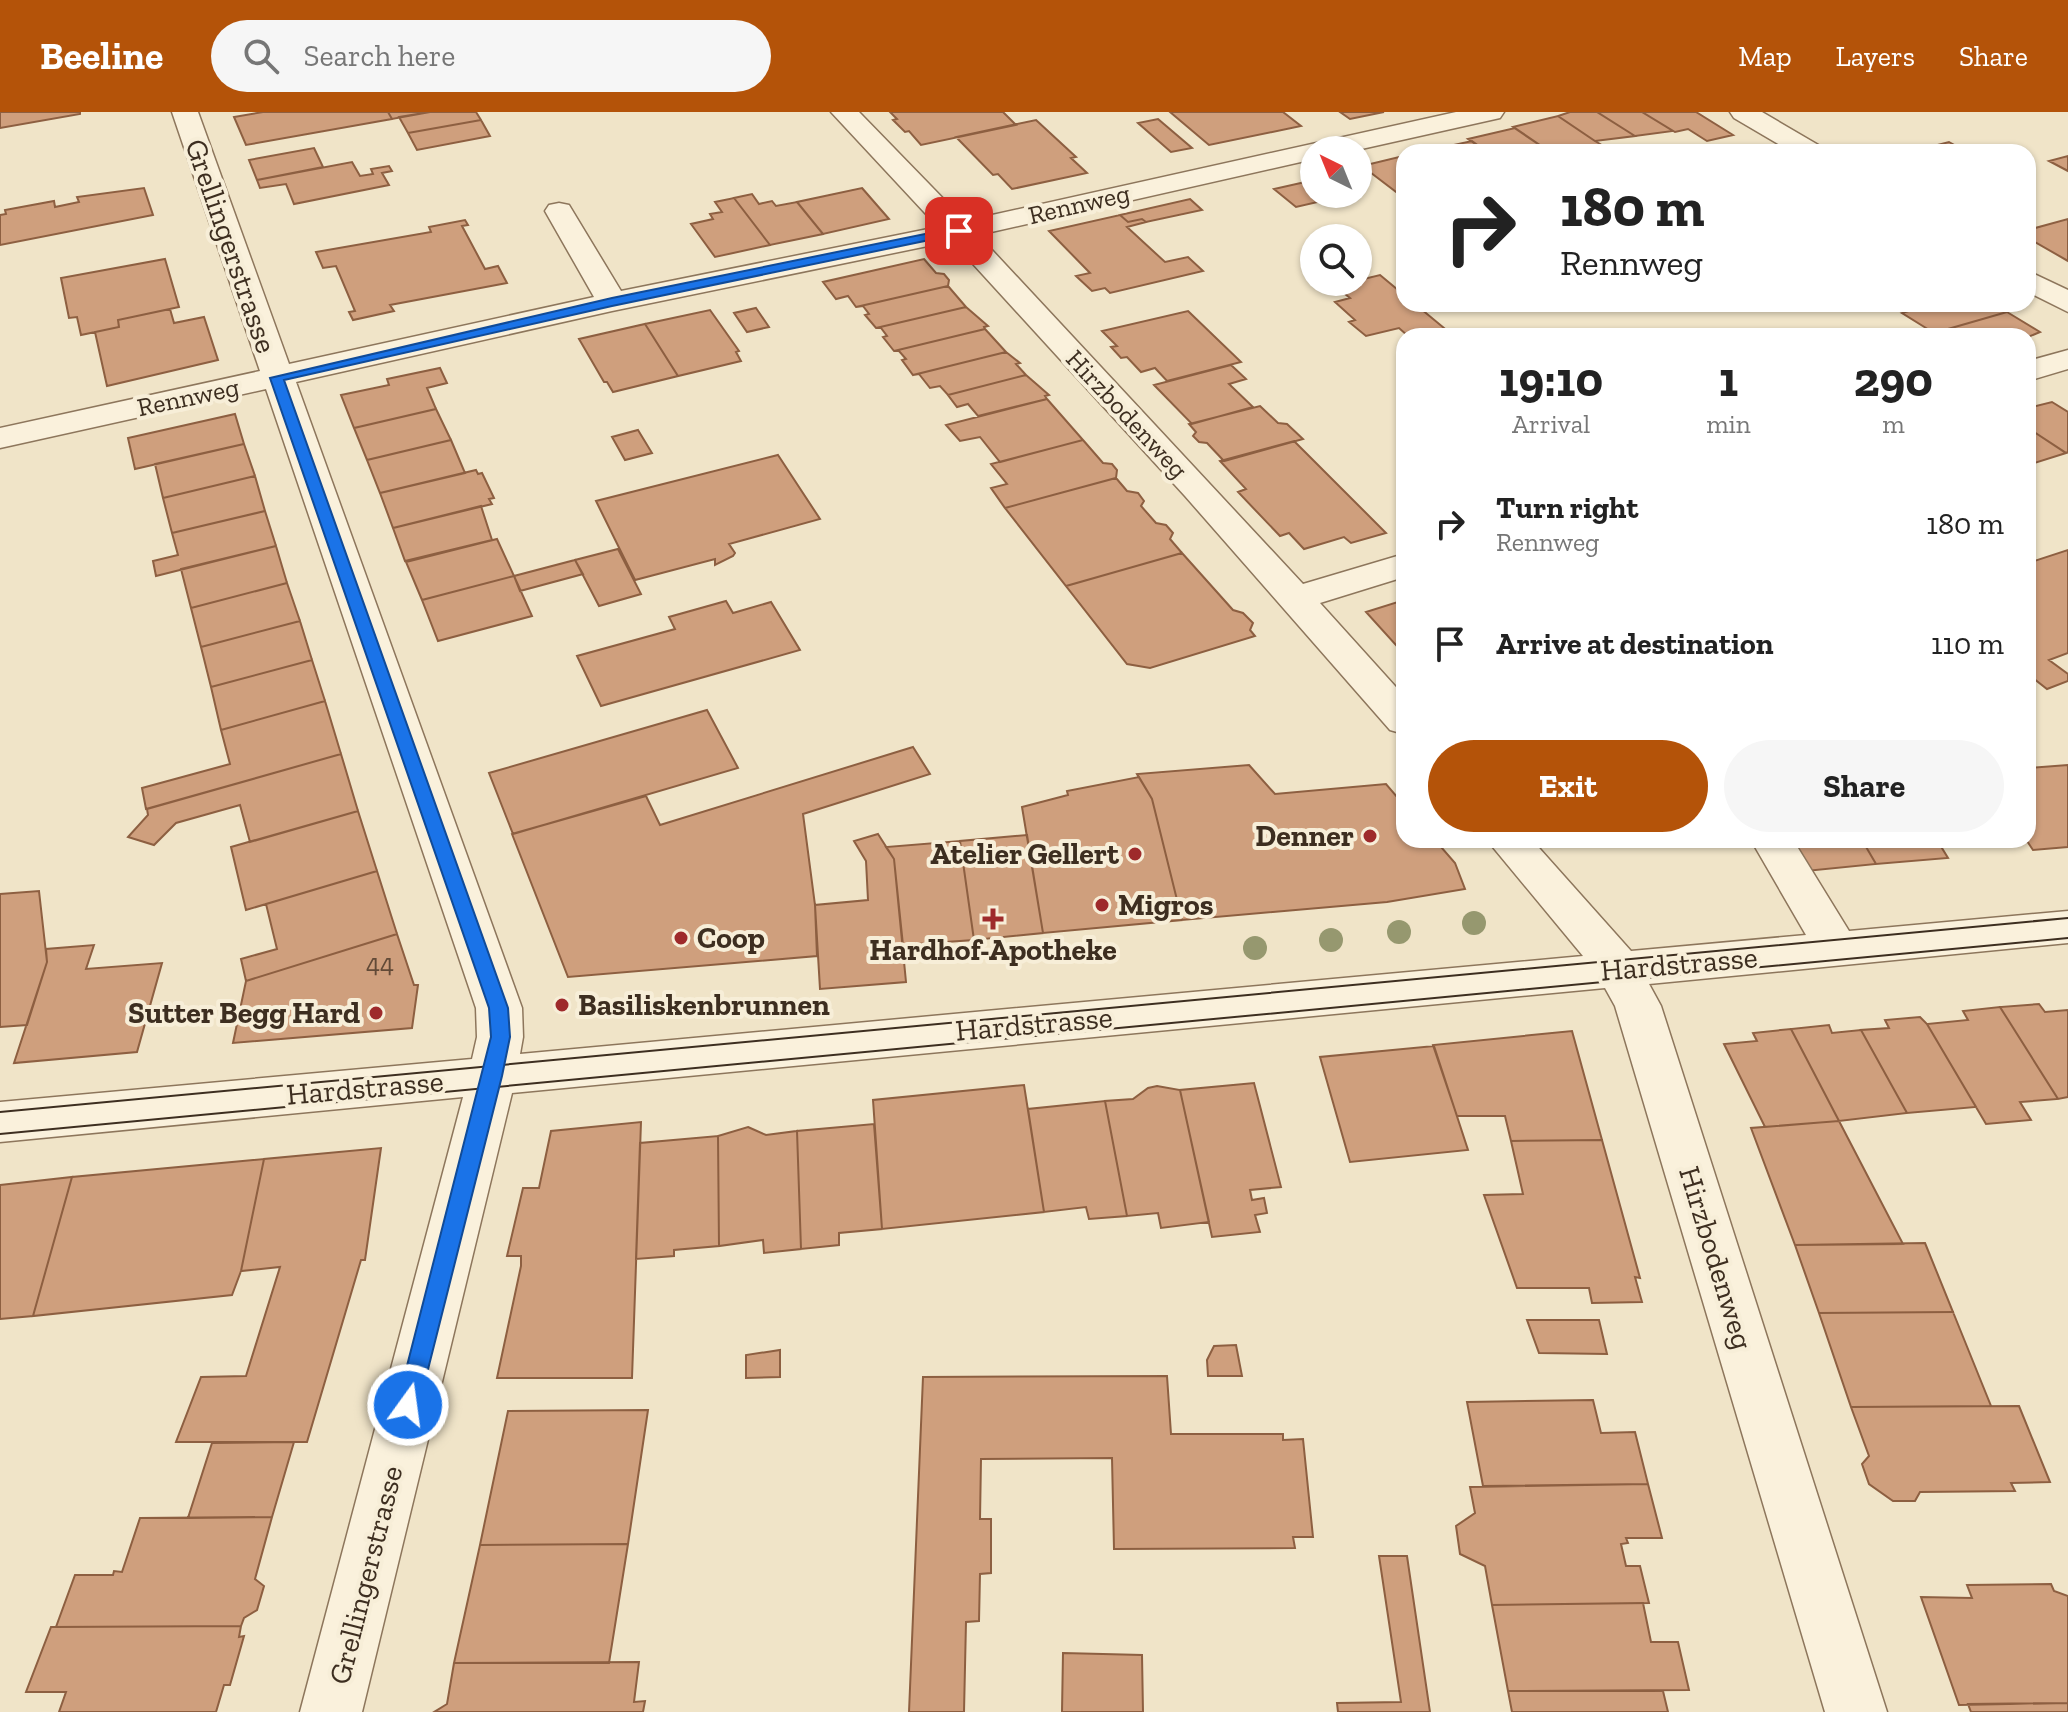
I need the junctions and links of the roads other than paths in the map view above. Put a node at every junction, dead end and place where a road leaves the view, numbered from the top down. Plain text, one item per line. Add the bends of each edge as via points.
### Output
1 (185, 112) edge
2 (844, 112) edge
3 (1491, 112) edge
4 (1743, 112) edge
5 (1372, 139) edge
6 (1797, 144) edge
7 (1300, 154) edge
8 (559, 211) dead end
9 (959, 231) junction
10 (2036, 285) edge
11 (612, 302) junction
12 (2068, 303) edge
13 (2068, 359) edge
14 (2036, 369) edge
15 (276, 378) junction
16 (0, 438) edge
17 (1396, 567) edge
18 (1297, 598) junction
19 (1396, 712) edge
20 (1515, 848) edge
21 (1777, 848) edge
22 (2068, 927) edge
23 (1837, 949) junction
24 (1620, 970) junction
25 (492, 1076) junction
26 (0, 1122) edge
27 (331, 1712) edge
28 (1856, 1712) edge

1 - 15 street, Grellingerstrasse
2 - 9 street, Hirzbodenweg
3 - 5 street
4 - 6 street
7 - 9 street, Rennweg
8 - 11 street
9 - 11 street, Rennweg
9 - 18 street, Hirzbodenweg
10 - 12 street
11 - 15 street, Rennweg
13 - 14 street
15 - 16 street, Rennweg
15 - 25 street, Grellingerstrasse via 499,1008
17 - 18 street
18 - 19 street, Hirzbodenweg
20 - 24 street, Hirzbodenweg
21 - 23 street
22 - 23 street, Hardstrasse
23 - 24 street, Hardstrasse
24 - 25 street, Hardstrasse
24 - 28 street, Hirzbodenweg via 1642,1021
25 - 26 street, Hardstrasse
25 - 27 street, Grellingerstrasse

